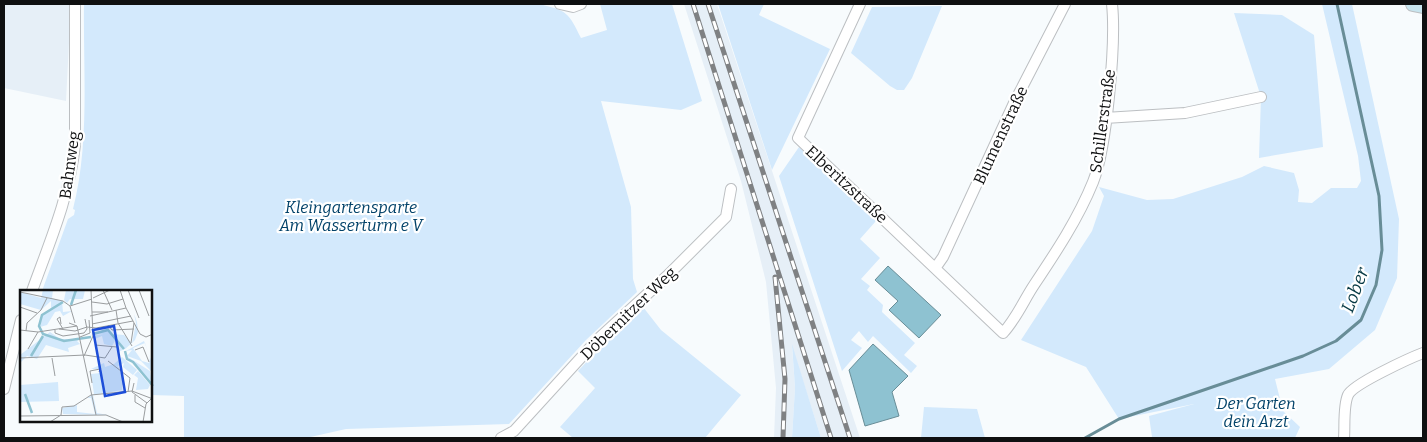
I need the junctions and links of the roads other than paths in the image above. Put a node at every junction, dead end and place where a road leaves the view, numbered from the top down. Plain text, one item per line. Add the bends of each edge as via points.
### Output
1 (75, 4) edge
2 (560, 4) edge
3 (581, 4) edge
4 (860, 4) edge
5 (1066, 4) edge
6 (1112, 4) edge
7 (1413, 4) edge
8 (1423, 6) edge
9 (1261, 96) dead end
10 (1105, 118) junction
11 (732, 189) dead end
12 (936, 267) junction
13 (32, 290) edge
14 (20, 324) edge
15 (1003, 332) joint
16 (1423, 353) edge
17 (4, 389) edge
18 (501, 438) edge
19 (1344, 438) edge

1 - 13 street, Bahnweg via 73,164 63,210
2 - 3 street via 574,7
4 - 12 street, Elberitzstraße via 798,138
5 - 12 street, Blumenstraße via 1014,102
6 - 10 street, Schillerstraße
7 - 8 street
9 - 10 street via 1185,113
10 - 15 street, Schillerstraße via 1094,180 1079,213
11 - 18 street, Döbernitzer Weg via 726,217 597,340 514,431
12 - 15 street, Elberitzstraße
14 - 17 street
16 - 19 street via 1351,391 1347,397

